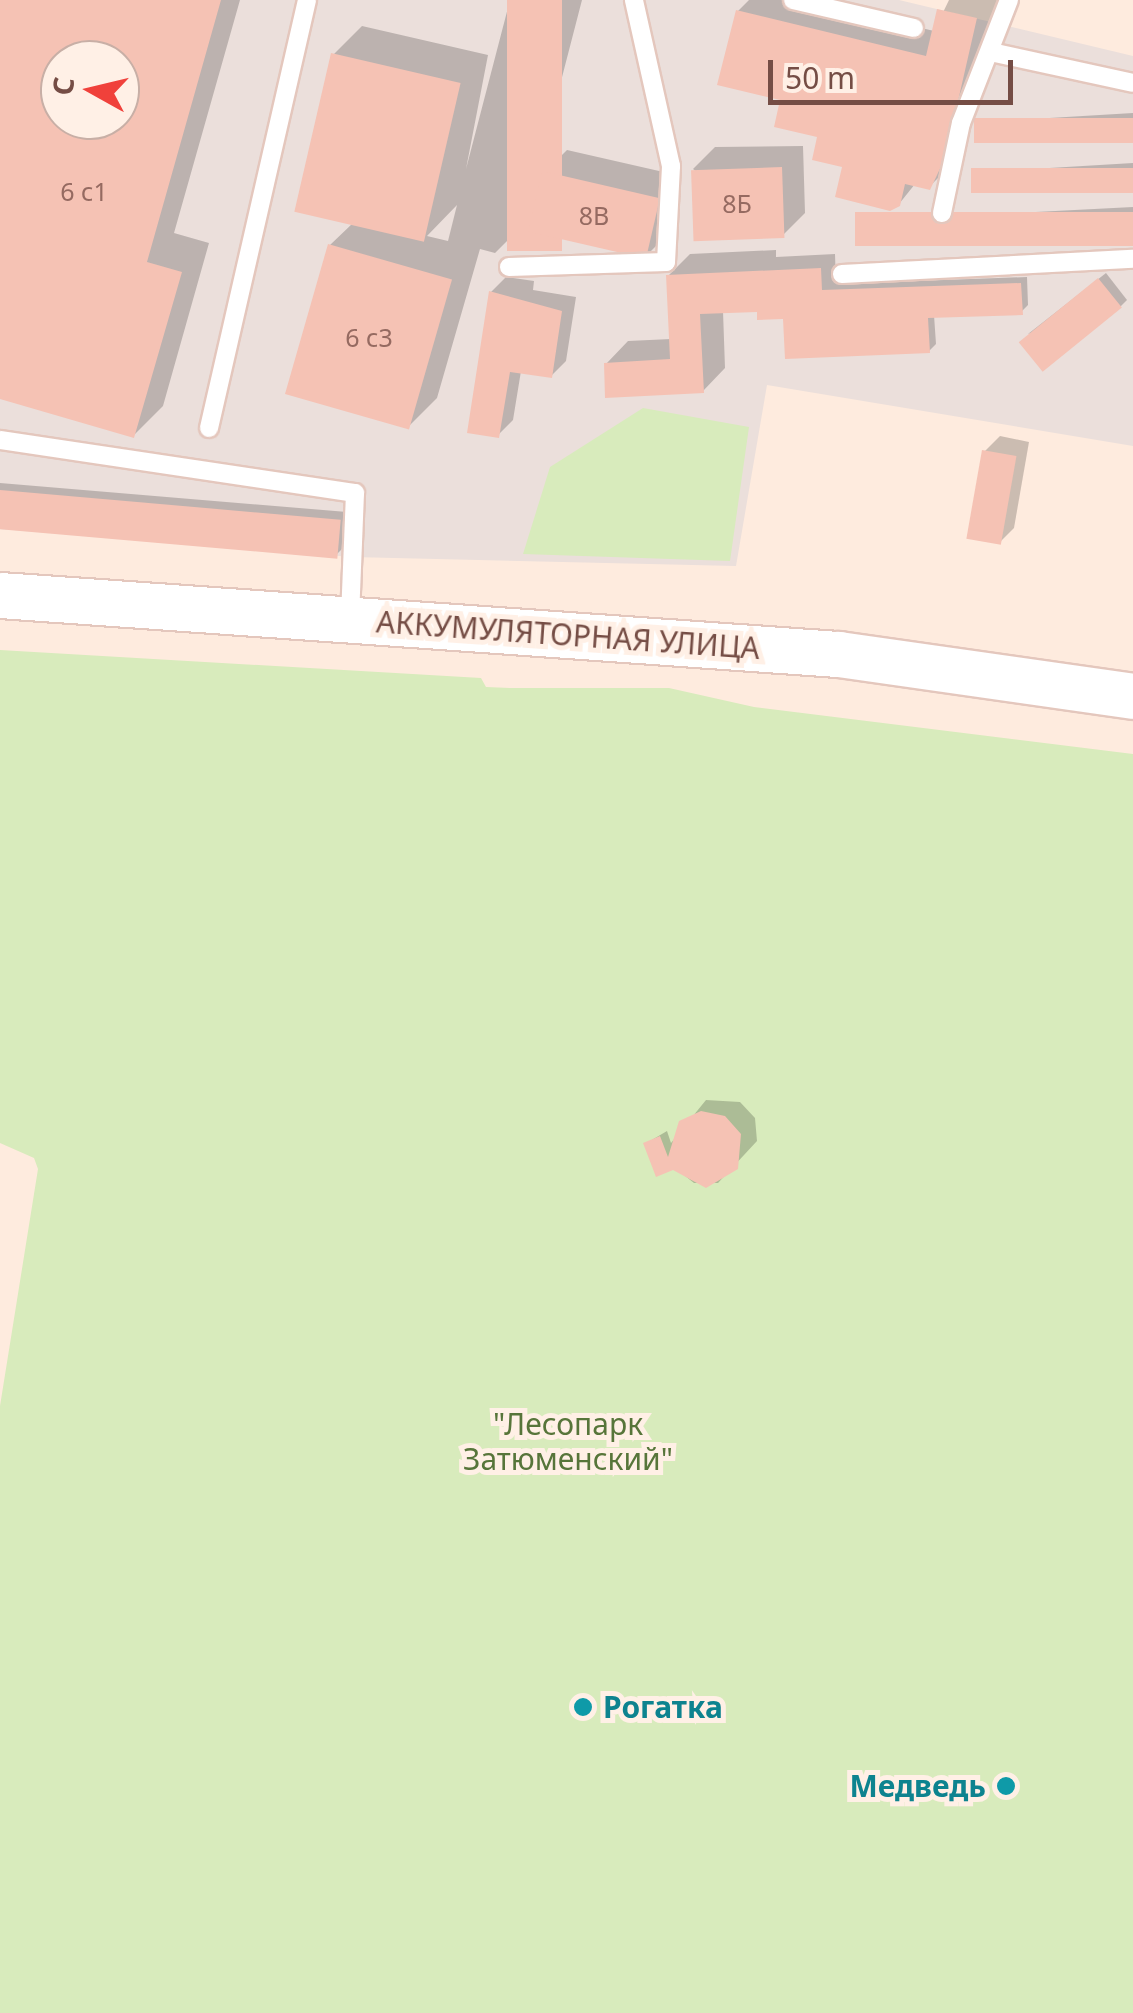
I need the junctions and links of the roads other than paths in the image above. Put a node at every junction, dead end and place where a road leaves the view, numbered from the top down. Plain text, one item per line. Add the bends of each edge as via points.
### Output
1 (308, 0) edge
2 (634, 0) edge
3 (794, 0) edge
4 (1009, 0) edge
5 (914, 28) dead end
6 (992, 52) junction
7 (1133, 83) edge
8 (942, 213) dead end
9 (1133, 259) edge
10 (509, 267) dead end
11 (842, 274) dead end
12 (209, 428) dead end
13 (0, 440) edge
14 (0, 596) edge
15 (350, 620) junction
16 (1133, 696) edge

1 - 12 lane
2 - 10 lane via 671,166 666,262
3 - 5 lane
4 - 6 lane
6 - 7 lane
6 - 8 lane via 961,124
9 - 11 lane
13 - 15 lane via 356,493
14 - 15 street, АККУМУЛЯТОРНАЯ УЛИЦА
15 - 16 street, АККУМУЛЯТОРНАЯ УЛИЦА via 838,654

